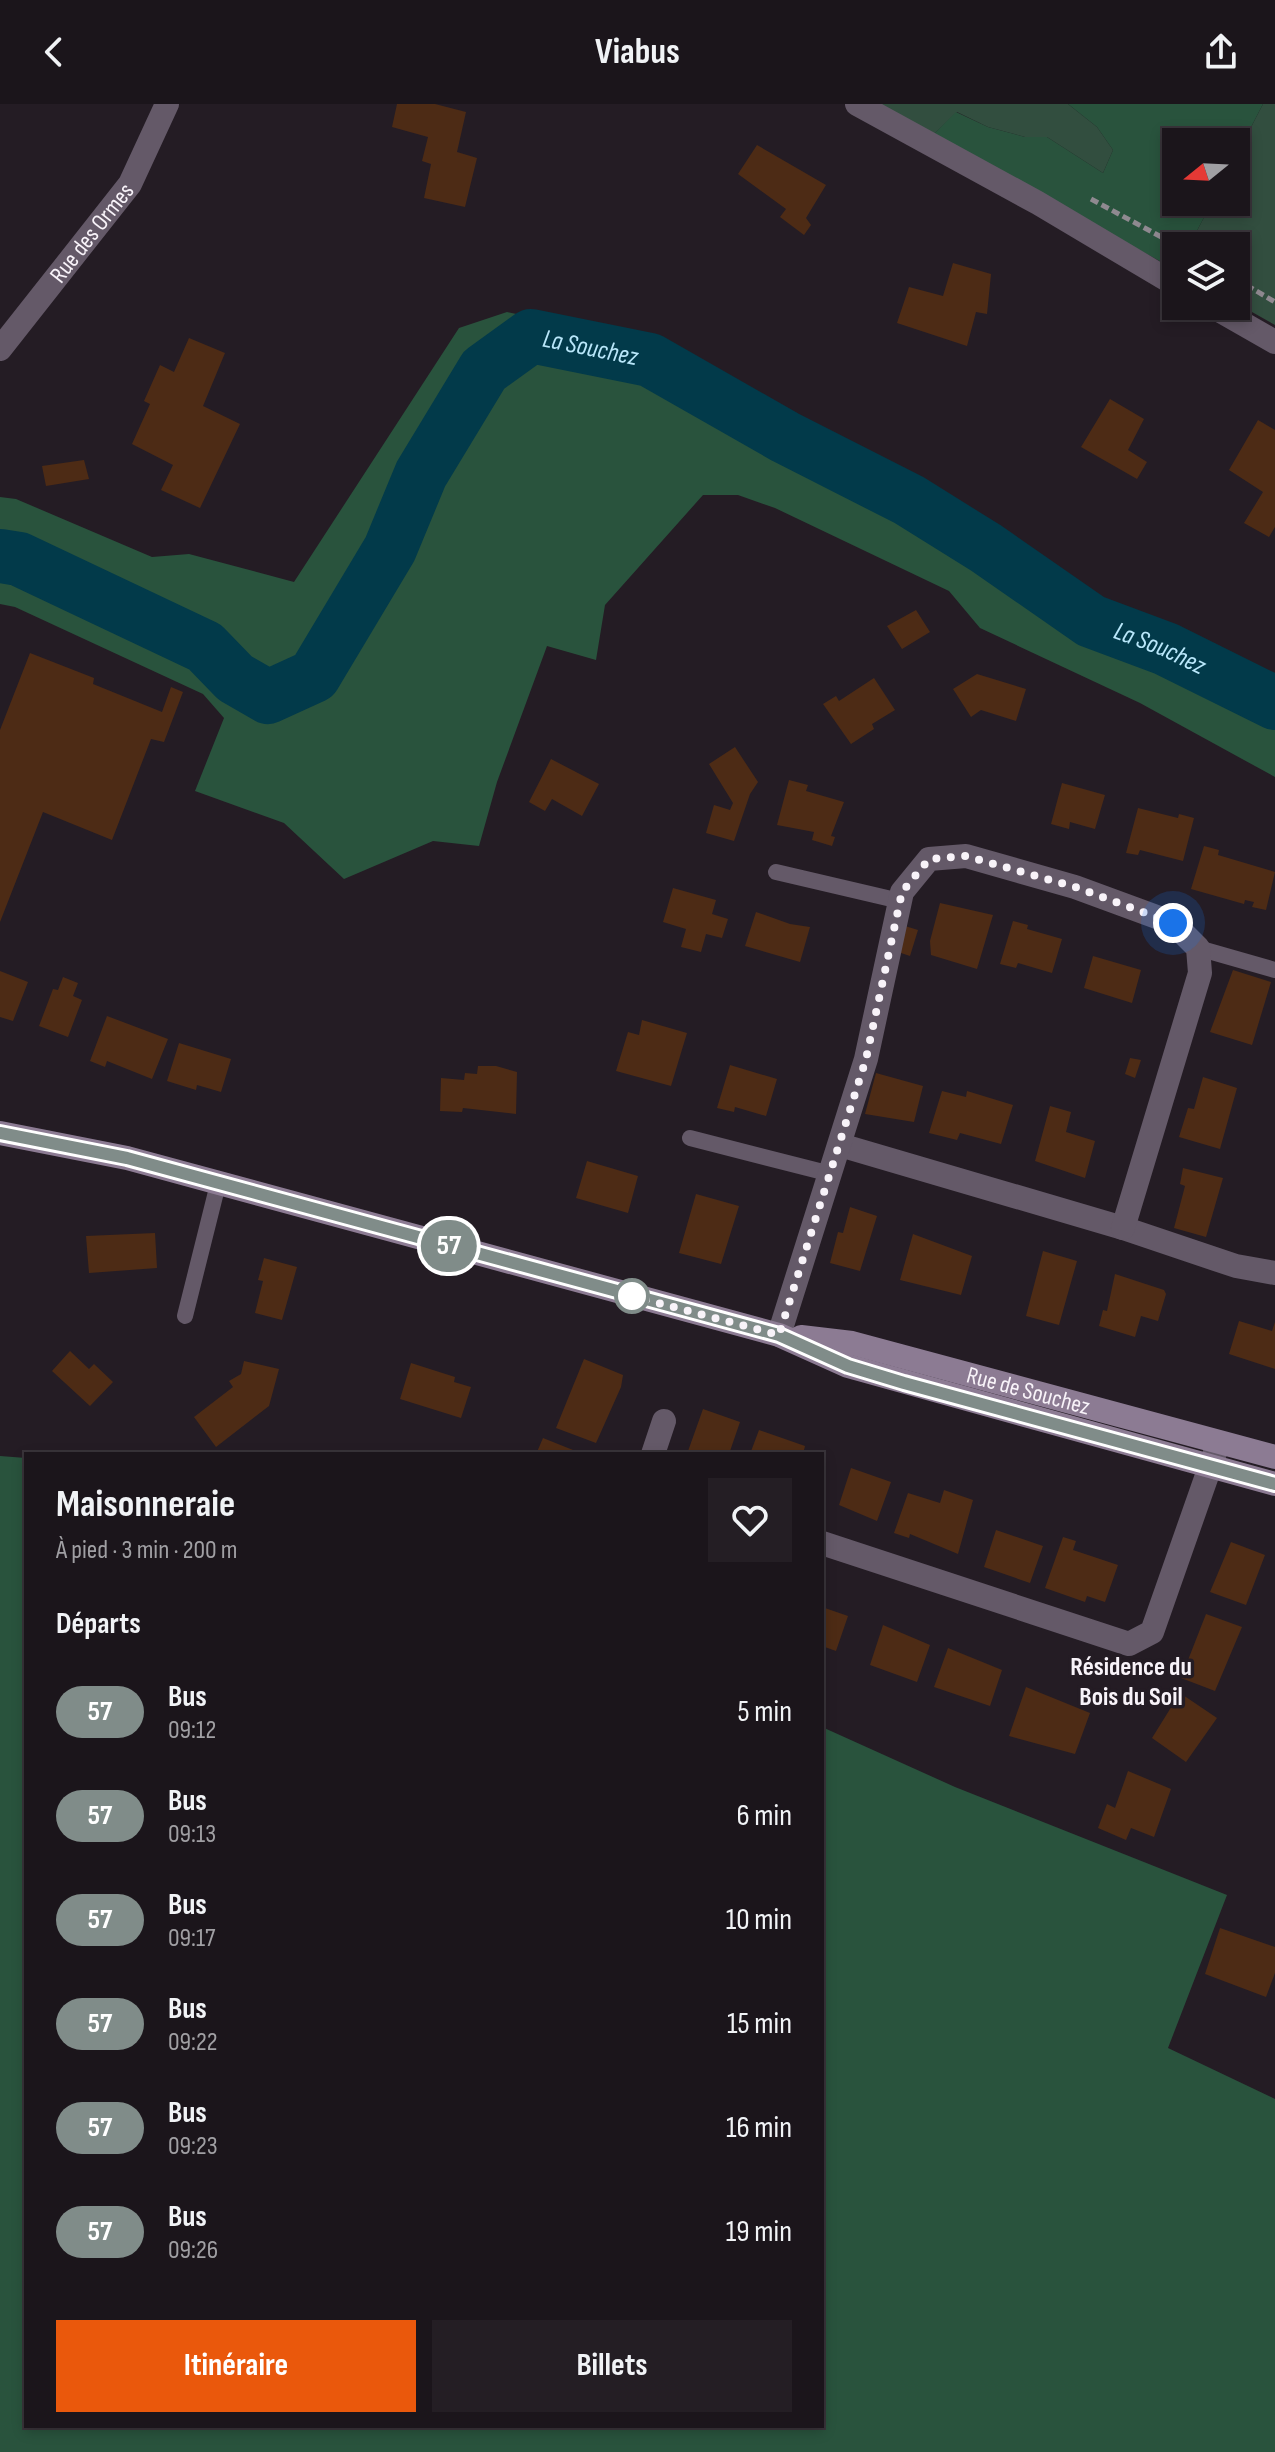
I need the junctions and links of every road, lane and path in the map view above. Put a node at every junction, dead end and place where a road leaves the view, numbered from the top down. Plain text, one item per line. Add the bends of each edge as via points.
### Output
1 (167, 104) edge
2 (857, 104) edge
3 (1162, 277) edge
4 (1250, 287) edge
5 (1275, 302) edge
6 (1236, 320) edge
7 (1275, 342) edge
8 (0, 349) edge
9 (776, 872) dead end
10 (900, 901) junction
11 (1198, 948) junction
12 (1275, 970) edge
13 (0, 1133) edge
14 (690, 1138) dead end
15 (840, 1145) junction
16 (831, 1174) junction
17 (218, 1184) junction
18 (1123, 1228) junction
19 (1275, 1273) edge
20 (185, 1316) dead end
21 (779, 1335) junction
22 (664, 1421) dead end
23 (1219, 1441) junction
24 (654, 1452) edge
25 (1275, 1457) edge
26 (1213, 1466) junction
27 (1275, 1484) edge
28 (824, 1544) edge

1 - 8 street, Rue des Ormes via 130,184
2 - 3 street
4 - 5 path
6 - 7 street
9 - 10 lane
10 - 11 street via 929,859 966,856 1075,887 1173,923
10 - 15 street via 866,1059
11 - 12 lane
11 - 18 street via 1200,973
13 - 17 main road, Rue de Souchez via 127,1158
14 - 16 lane
15 - 16 street
15 - 18 street
16 - 21 street
17 - 20 lane
17 - 21 main road, Rue de Souchez
18 - 19 street via 1236,1266
21 - 23 main road, Rue de Souchez via 852,1343
21 - 26 main road, Rue de Souchez via 890,1379
22 - 24 street
23 - 25 main road, Rue de Souchez
23 - 26 street
26 - 27 main road, Rue de Souchez
26 - 28 street via 1152,1632 1129,1644

